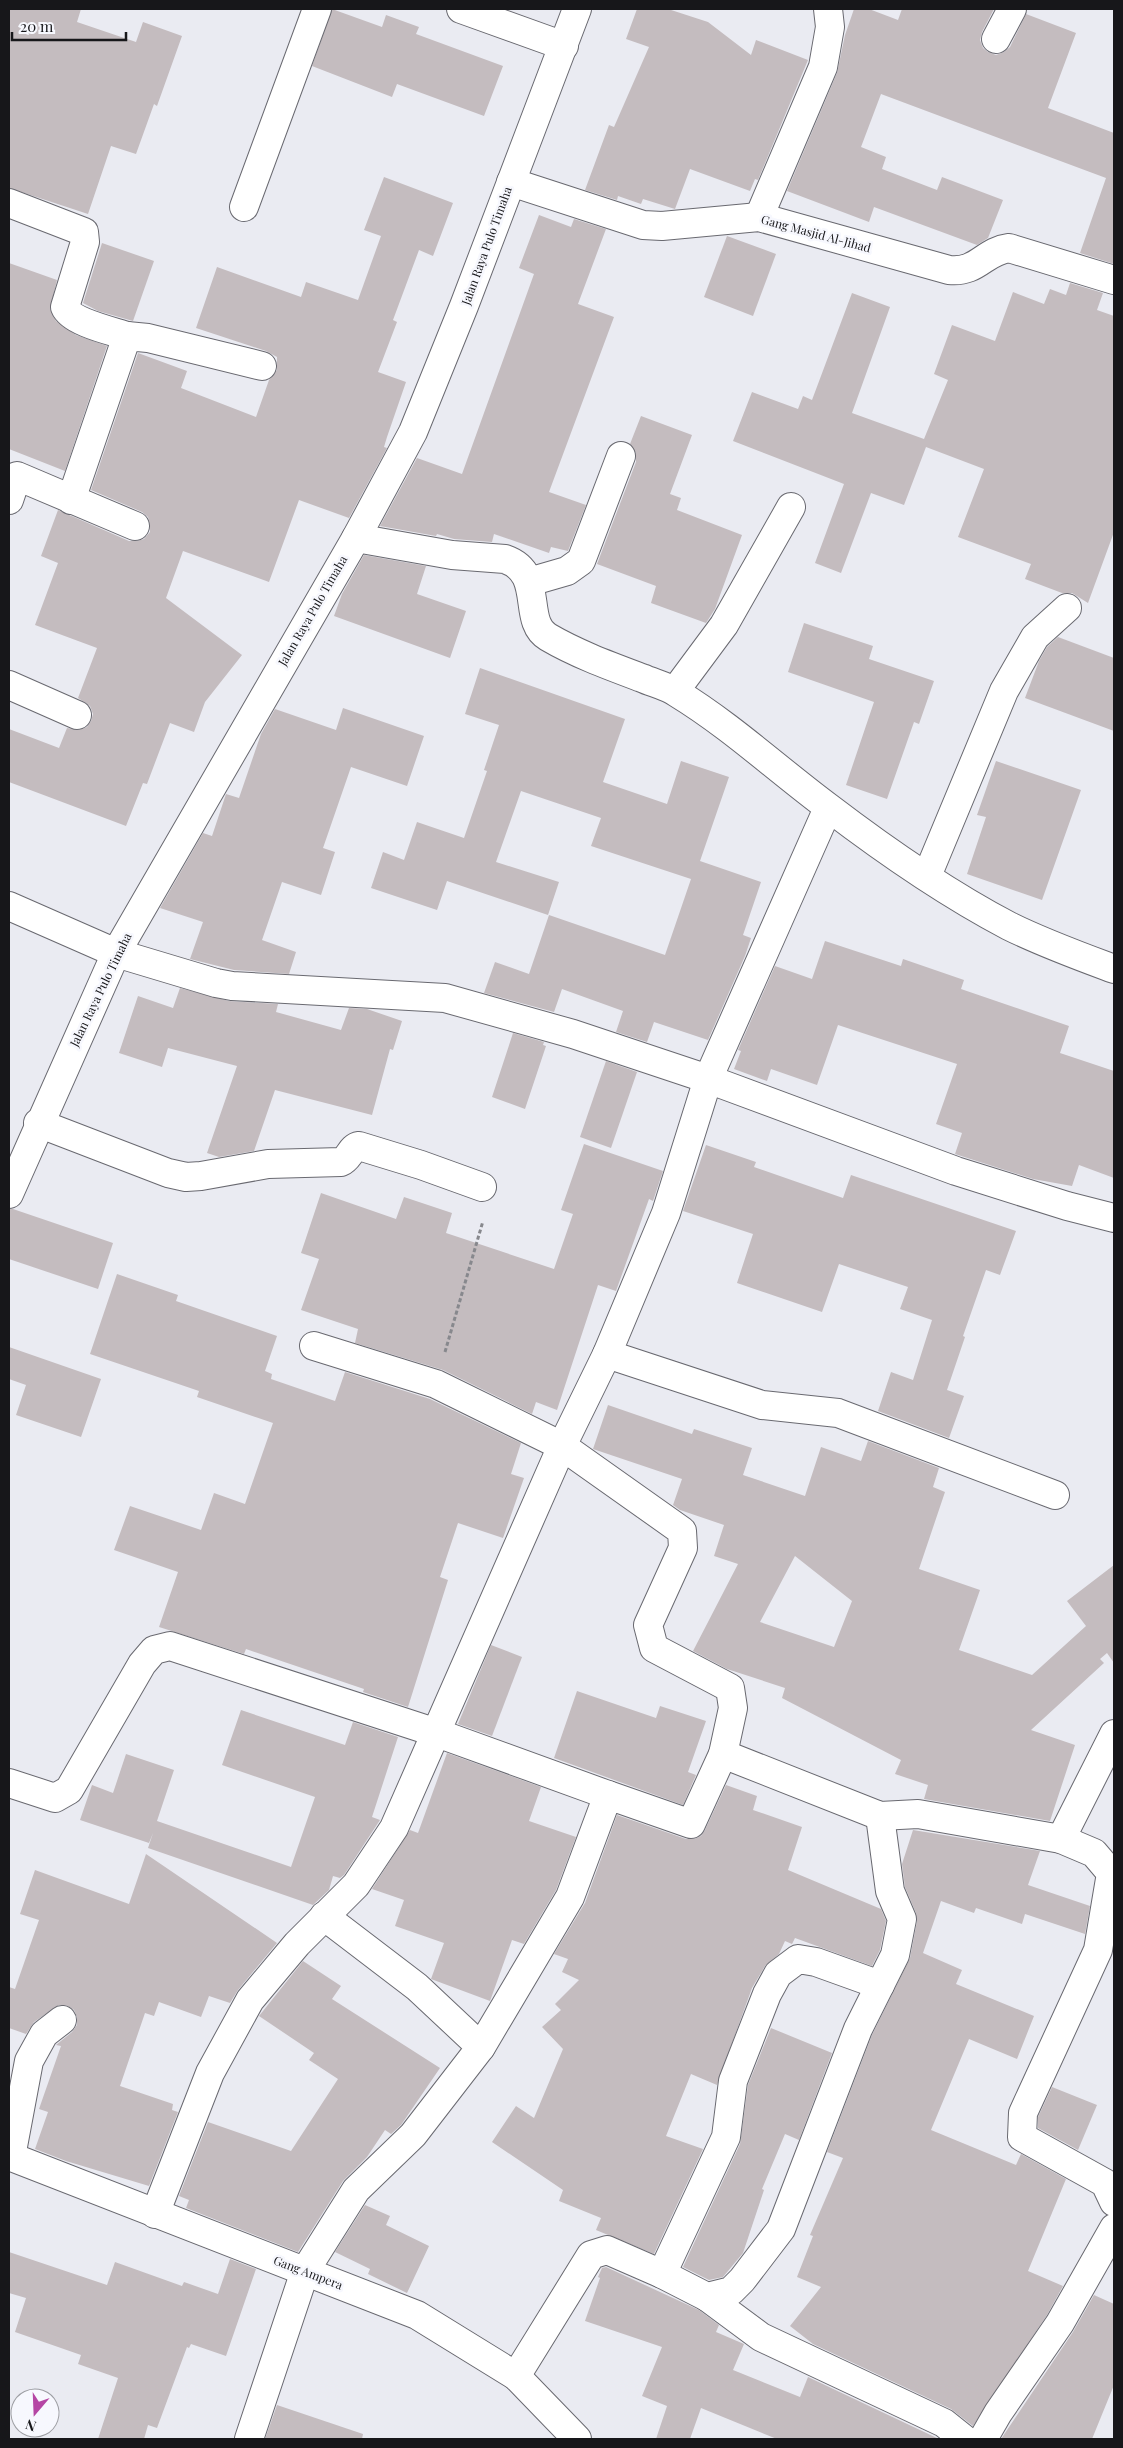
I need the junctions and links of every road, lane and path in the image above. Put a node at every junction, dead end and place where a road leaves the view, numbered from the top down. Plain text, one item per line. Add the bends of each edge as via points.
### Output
1 (316, 9) edge
2 (461, 9) edge
3 (577, 9) edge
4 (828, 9) edge
5 (1012, 9) edge
6 (996, 39) dead end
7 (564, 46) junction
8 (510, 182) junction
9 (9, 203) edge
10 (244, 207) dead end
11 (760, 217) junction
12 (1114, 280) edge
13 (127, 336) junction
14 (262, 366) dead end
15 (621, 456) dead end
16 (11, 483) edge
17 (71, 500) junction
18 (791, 507) dead end
19 (135, 526) dead end
20 (356, 538) junction
21 (529, 582) junction
22 (1067, 608) dead end
23 (9, 685) edge
24 (675, 691) junction
25 (77, 715) dead end
26 (828, 808) junction
27 (927, 876) junction
28 (9, 906) edge
29 (116, 953) junction
30 (1114, 968) edge
31 (708, 1079) junction
32 (38, 1123) junction
33 (482, 1187) joint
34 (9, 1194) edge
35 (1114, 1218) edge
36 (314, 1346) dead end
37 (607, 1354) junction
38 (436, 1384) junction
39 (562, 1446) junction
40 (1055, 1495) dead end
41 (437, 1733) junction
42 (1114, 1734) edge
43 (723, 1754) junction
44 (9, 1783) edge
45 (608, 1795) junction
46 (880, 1816) junction
47 (1061, 1839) junction
48 (324, 1916) junction
49 (880, 1985) junction
50 (62, 2020) dead end
51 (481, 2047) junction
52 (10, 2156) edge
53 (1114, 2202) edge
54 (155, 2214) junction
55 (1114, 2228) edge
56 (305, 2272) junction
57 (662, 2274) junction
58 (707, 2297) junction
59 (516, 2376) junction
60 (249, 2439) edge
61 (577, 2439) edge
62 (964, 2439) edge
63 (983, 2439) edge

1 - 10 street
2 - 7 street
3 - 7 street, Jalan Raya Pulo Timaha
4 - 11 street via 830,27 823,67
5 - 6 street
7 - 8 street, Jalan Raya Pulo Timaha
8 - 11 street, Gang Masjid Al-Jihad via 643,224 662,226
8 - 20 street, Jalan Raya Pulo Timaha via 413,432
9 - 13 street via 84,232 85,242 66,310 73,317
11 - 12 street, Gang Masjid Al-Jihad via 949,270 966,270 1008,248
13 - 14 street via 148,338
13 - 17 street
15 - 21 street via 581,561 567,571
16 - 17 street
17 - 19 street
18 - 24 street via 724,625
20 - 21 street via 452,555 505,559 520,566
20 - 29 street, Jalan Raya Pulo Timaha
21 - 24 street via 538,625 547,636
22 - 27 street via 1035,636 1004,692
23 - 25 street
24 - 26 street via 742,738
26 - 27 street
26 - 31 street
27 - 30 street via 1009,926
28 - 29 street
29 - 31 street via 232,986 445,998 573,1034
29 - 32 street, Jalan Raya Pulo Timaha
31 - 35 street via 956,1172
31 - 37 street via 666,1213
32 - 33 street via 186,1177 268,1164 341,1162 359,1146
32 - 34 street, Jalan Raya Pulo Timaha
33 - 38 path via 487,1200 480,1232
36 - 38 street
37 - 39 street
37 - 40 street via 762,1405 838,1413
38 - 39 street
39 - 41 street
39 - 43 street via 682,1531 683,1548 648,1625 654,1648 730,1688 734,1708
41 - 44 street via 170,1646 154,1650 142,1664 69,1790 55,1798
41 - 45 street
41 - 48 street via 394,1828 356,1885
42 - 47 street
43 - 45 street via 691,1824
43 - 46 street
45 - 51 street via 570,1897
46 - 47 street via 918,1814
46 - 49 street via 890,1891 902,1919 895,1955
47 - 53 street via 1094,1853 1111,1873 1098,1950 1023,2113 1022,2137 1105,2183
48 - 51 street via 417,1987
48 - 54 street via 250,2000 210,2073
49 - 57 street via 816,1962 798,1959 778,1974 733,2081 726,2137
49 - 58 street via 858,2028 781,2229 731,2292
50 - 52 street via 44,2034 29,2061
51 - 56 street via 413,2135 356,2190
52 - 54 street, Gang Ampera
54 - 56 street, Gang Ampera
55 - 63 street via 1060,2324
56 - 59 street, Gang Ampera via 418,2315
56 - 60 street
57 - 58 street
57 - 59 street via 607,2250 591,2255
58 - 62 street via 761,2337 944,2422
59 - 61 street, Gang Ampera

